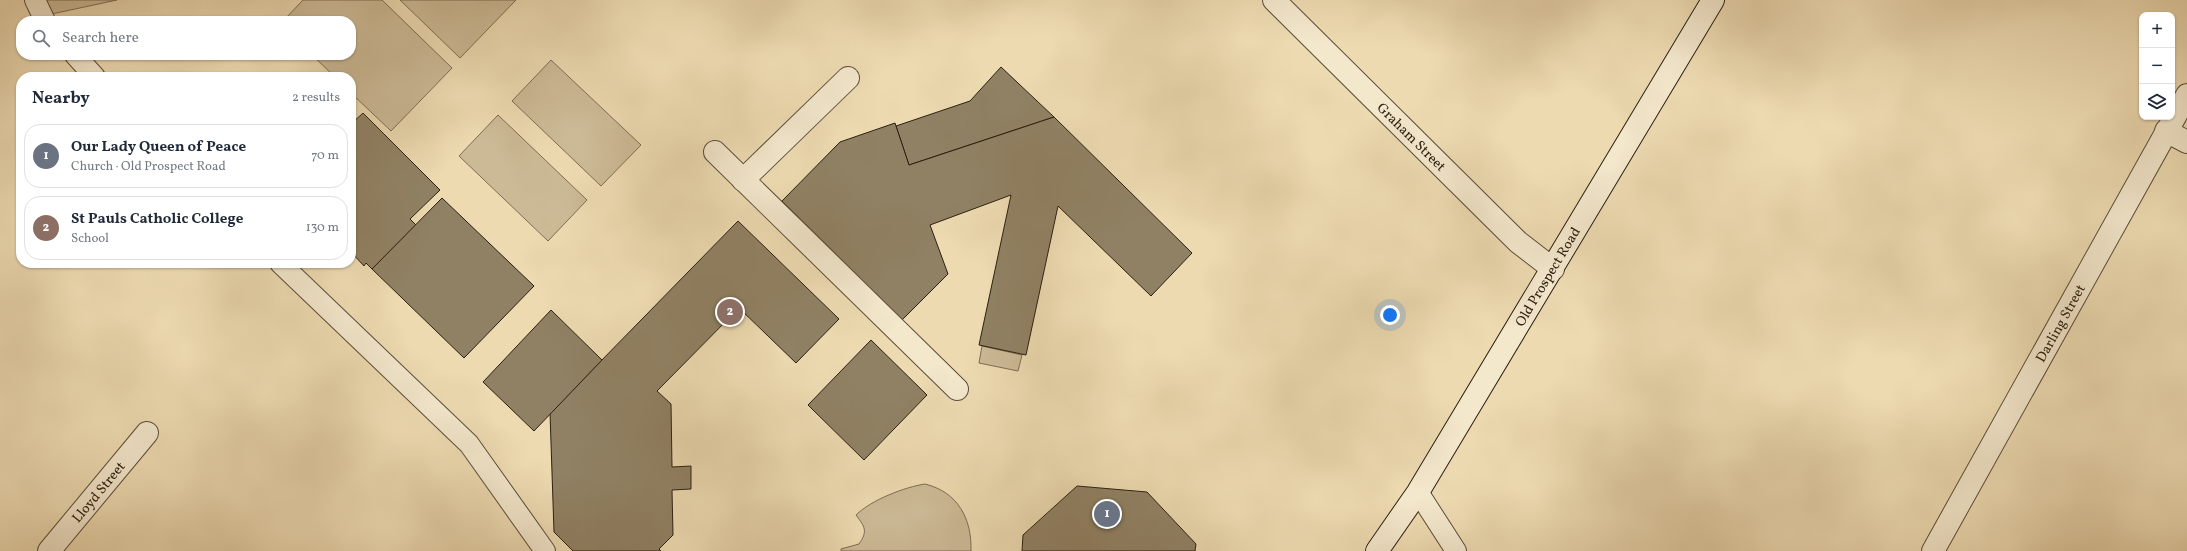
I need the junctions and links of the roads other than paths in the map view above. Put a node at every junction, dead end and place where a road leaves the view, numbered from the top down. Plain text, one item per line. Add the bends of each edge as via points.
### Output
1 (35, 0) edge
2 (1274, 0) edge
3 (1713, 0) edge
4 (43, 16) edge
5 (80, 60) edge
6 (90, 72) edge
7 (848, 78) dead end
8 (2187, 95) edge
9 (2166, 131) junction
10 (2187, 142) edge
11 (714, 152) dead end
12 (743, 180) junction
13 (285, 268) edge
14 (1553, 269) junction
15 (956, 389) dead end
16 (147, 433) dead end
17 (1418, 492) junction
18 (49, 551) edge
19 (545, 551) edge
20 (1377, 551) edge
21 (1456, 551) edge
22 (1933, 551) edge

1 - 4 lane
2 - 14 street, Graham Street via 1518,242
3 - 14 street, Old Prospect Road
5 - 6 lane
7 - 12 street
8 - 9 street, Darling Street
9 - 10 street
9 - 22 street, Darling Street
11 - 12 street
12 - 15 street
13 - 19 lane via 469,444
14 - 17 street, Old Prospect Road
16 - 18 street, Lloyd Street
17 - 20 street, Old Prospect Road
17 - 21 lane

